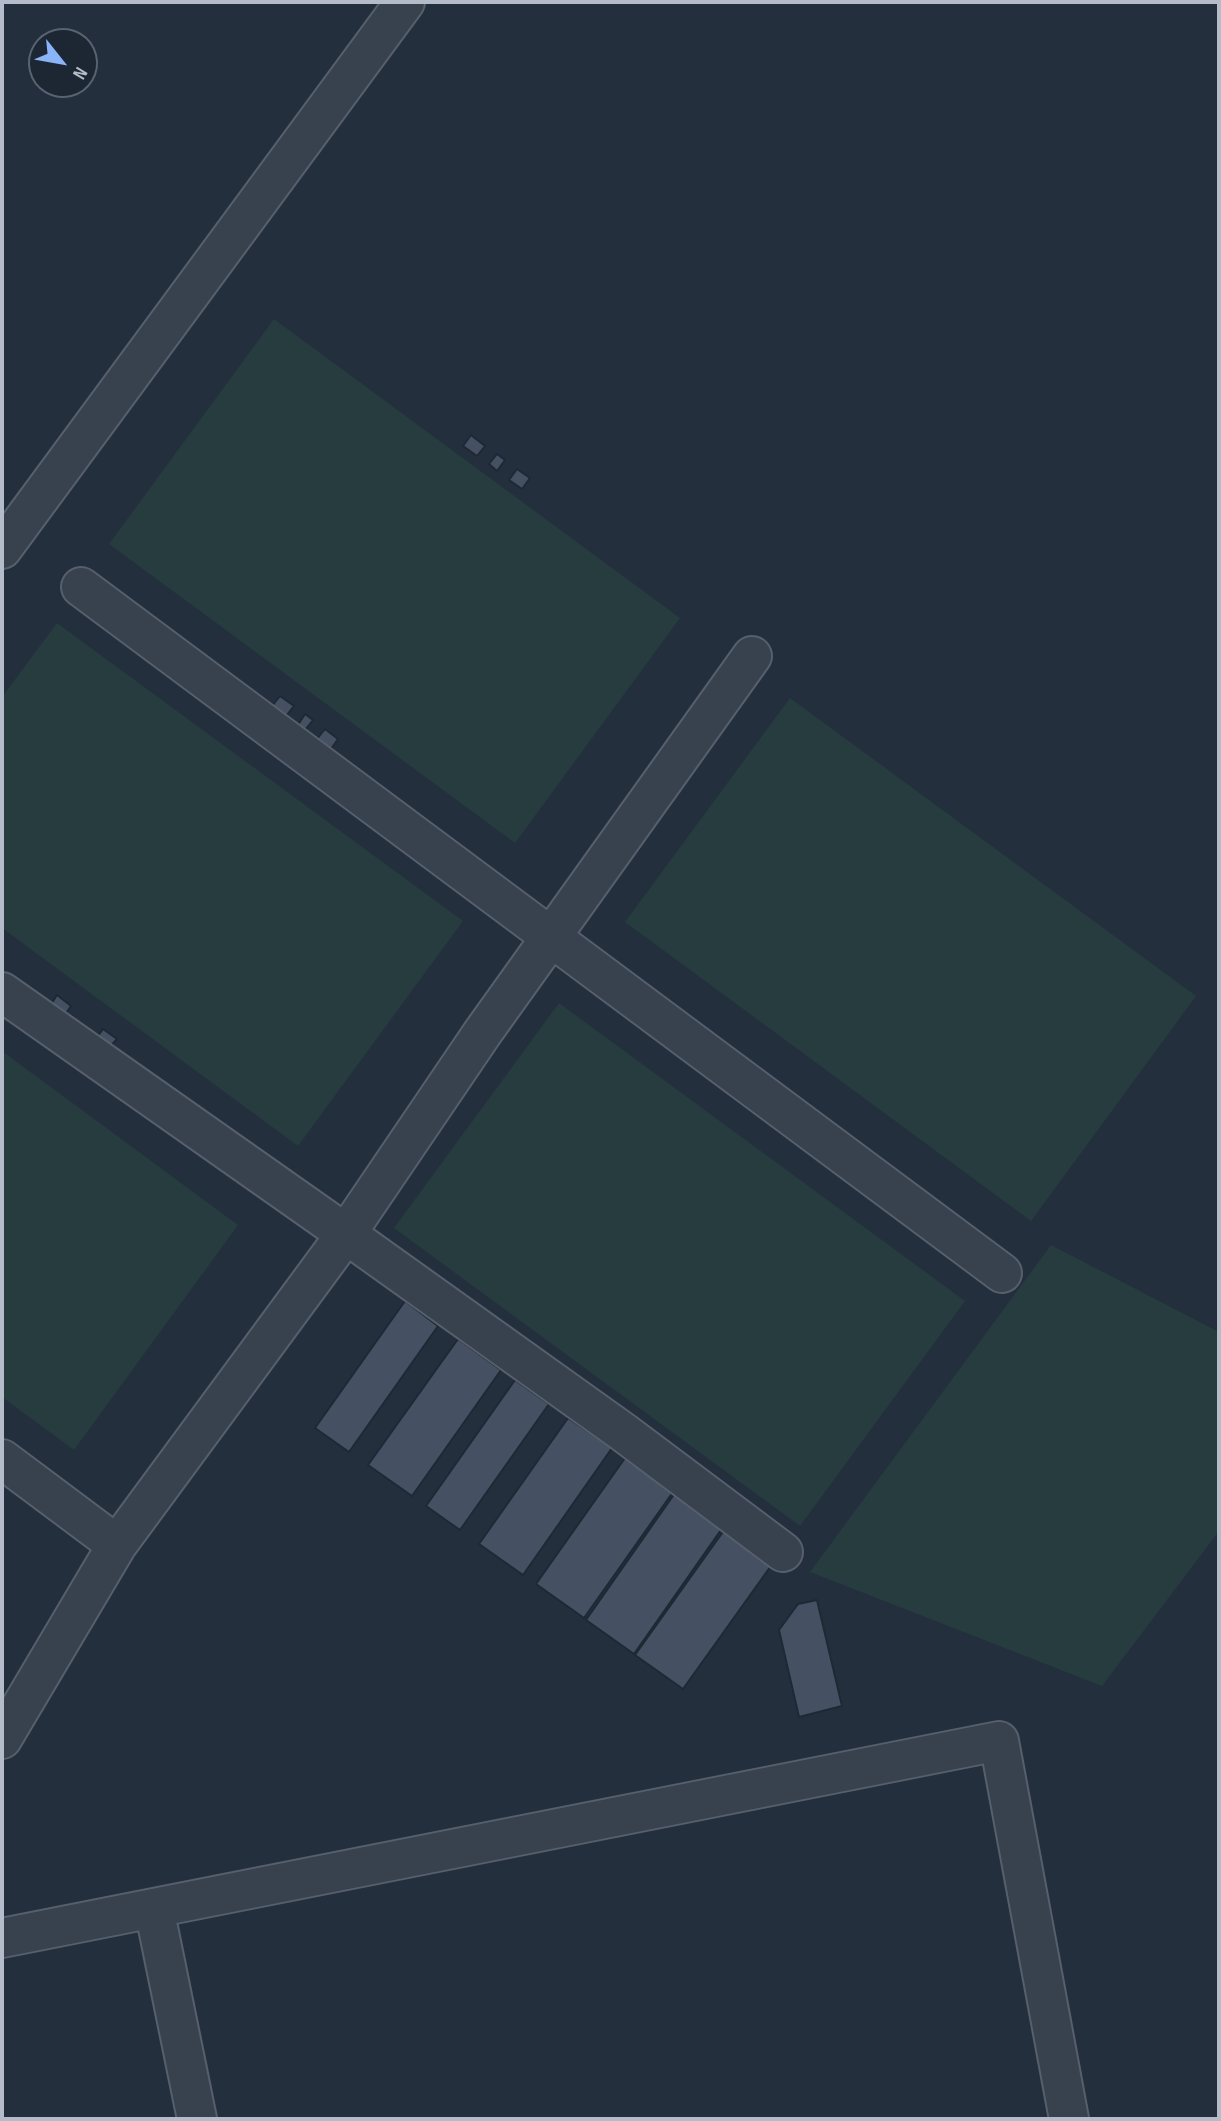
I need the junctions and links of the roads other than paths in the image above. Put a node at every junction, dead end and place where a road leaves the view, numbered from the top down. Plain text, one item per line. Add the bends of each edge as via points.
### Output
1 (405, 2) edge
2 (2, 548) edge
3 (81, 587) dead end
4 (752, 656) dead end
5 (551, 937) junction
6 (2, 992) edge
7 (346, 1234) junction
8 (1002, 1273) dead end
9 (2, 1459) edge
10 (117, 1545) junction
11 (783, 1552) dead end
12 (2, 1739) edge
13 (155, 1908) junction
14 (2, 1938) edge
15 (197, 2119) edge
16 (1069, 2119) edge

1 - 2 street
3 - 5 street
4 - 5 street
5 - 7 street
5 - 8 street
6 - 7 street
7 - 10 street
7 - 11 street
9 - 10 street
10 - 12 street
13 - 14 street
13 - 15 street
13 - 16 street via 999,1741

